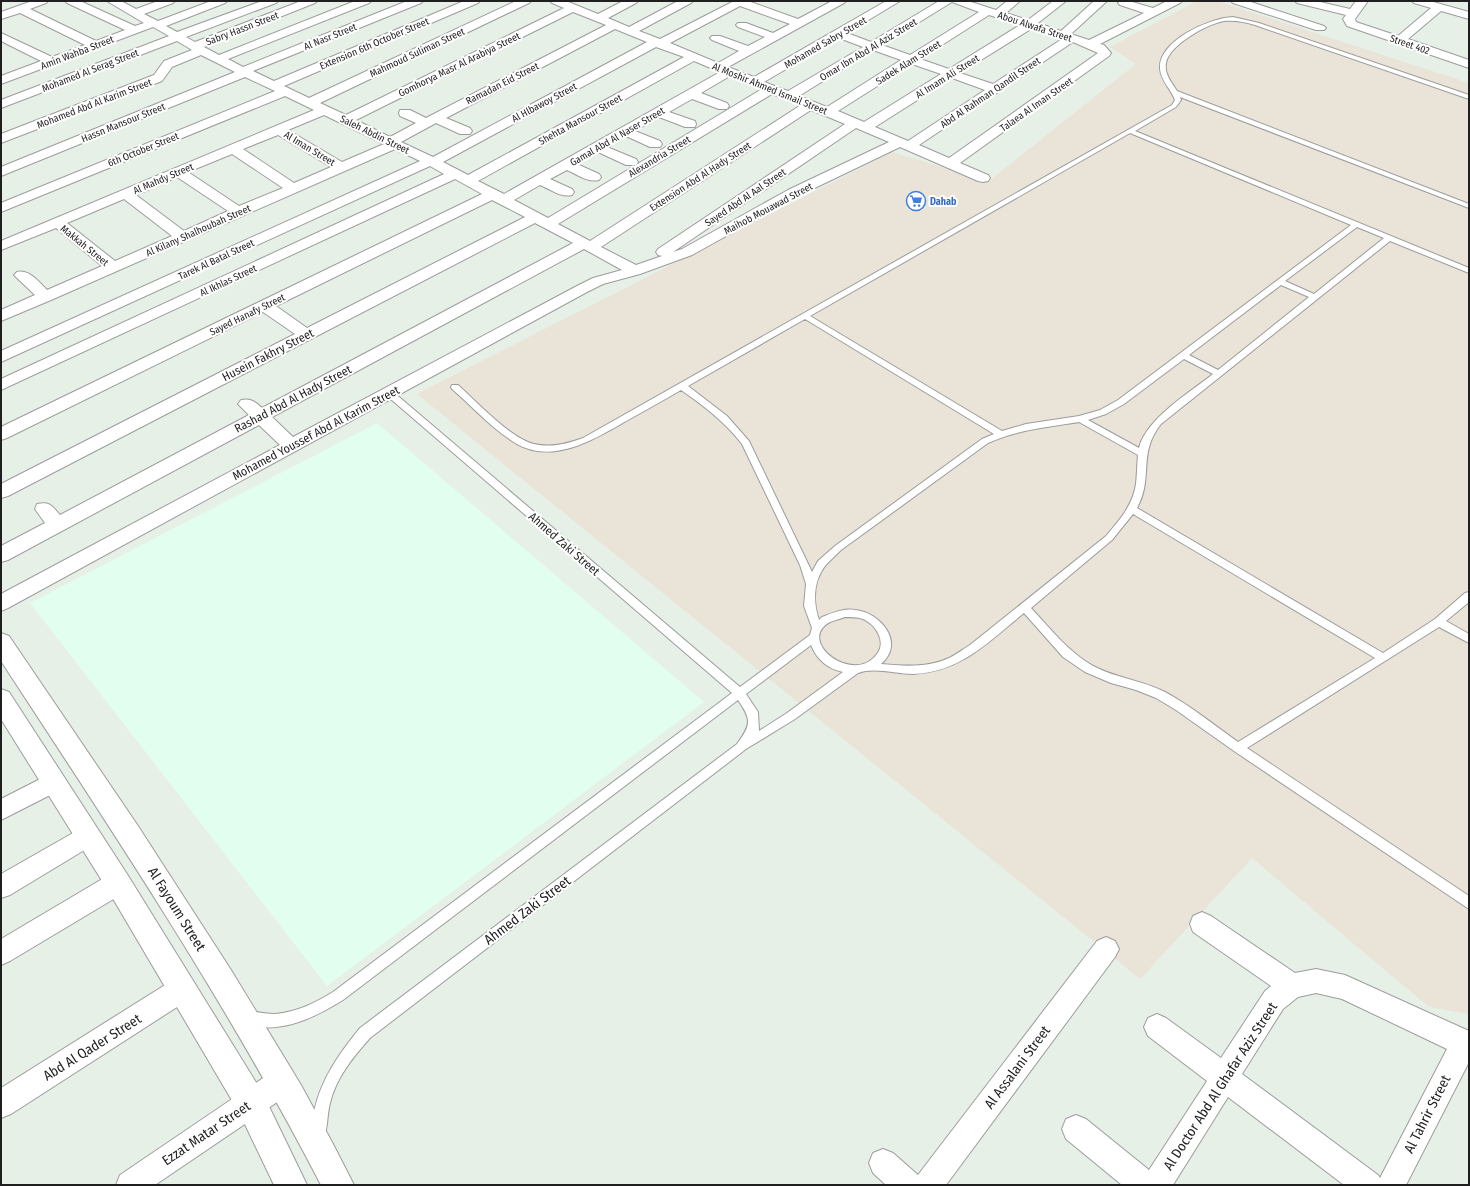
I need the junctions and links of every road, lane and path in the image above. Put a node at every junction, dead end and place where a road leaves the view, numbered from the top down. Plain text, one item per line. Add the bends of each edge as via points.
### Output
1 (42, 1) edge
2 (71, 1) edge
3 (116, 1) edge
4 (169, 1) edge
5 (221, 1) edge
6 (272, 1) edge
7 (311, 1) edge
8 (365, 1) edge
9 (417, 1) edge
10 (474, 1) edge
11 (525, 1) edge
12 (556, 1) edge
13 (632, 1) edge
14 (687, 1) edge
15 (840, 1) edge
16 (894, 1) edge
17 (947, 1) edge
18 (1014, 1) edge
19 (1060, 1) edge
20 (1101, 1) edge
21 (1176, 1) edge
22 (1240, 1) edge
23 (1296, 1) edge
24 (1301, 1) edge
25 (1362, 1) edge
26 (1418, 1) edge
27 (740, 2) edge
28 (962, 2) edge
29 (815, 3) dead end
30 (1124, 3) dead end
31 (574, 5) edge
32 (1439, 7) junction
33 (828, 8) junction
34 (20, 9) junction
35 (993, 12) junction
36 (1153, 12) junction
37 (135, 13) junction
38 (1, 16) edge
39 (1285, 16) junction
40 (1469, 16) edge
41 (598, 18) junction
42 (1352, 19) junction
43 (798, 23) junction
44 (155, 24) junction
45 (1030, 24) junction
46 (615, 25) junction
47 (742, 25) dead end
48 (1320, 28) dead end
49 (135, 30) junction
50 (629, 31) junction
51 (838, 34) junction
52 (1, 36) edge
53 (1067, 36) junction
54 (178, 37) junction
55 (774, 37) junction
56 (716, 38) dead end
57 (1399, 41) junction
58 (658, 43) junction
59 (1090, 44) junction
60 (95, 45) junction
61 (874, 45) junction
62 (198, 48) junction
63 (749, 51) junction
64 (1469, 51) edge
65 (693, 57) junction
66 (218, 58) junction
67 (912, 59) junction
68 (1457, 60) junction
69 (51, 61) junction
70 (1469, 64) edge
71 (241, 70) junction
72 (724, 70) junction
73 (951, 73) junction
74 (3, 78) edge
75 (158, 78) junction
76 (755, 82) junction
77 (170, 84) dead end
78 (184, 85) dead end
79 (279, 88) junction
80 (771, 89) junction
81 (994, 89) junction
82 (1176, 93) junction
83 (691, 94) junction
84 (789, 96) junction
85 (1469, 97) edge
86 (309, 103) junction
87 (1, 104) edge
88 (810, 105) junction
89 (723, 106) dead end
90 (325, 110) junction
91 (658, 112) junction
92 (828, 112) junction
93 (405, 113) dead end
94 (346, 120) junction
95 (431, 120) junction
96 (690, 124) dead end
97 (860, 125) junction
98 (279, 130) junction
99 (465, 131) dead end
100 (625, 131) junction
101 (1130, 131) junction
102 (1, 139) edge
103 (392, 143) junction
104 (655, 144) dead end
105 (904, 144) junction
106 (597, 147) junction
107 (233, 149) junction
108 (431, 162) junction
109 (630, 162) dead end
110 (567, 164) junction
111 (950, 164) junction
112 (342, 167) junction
113 (1, 172) edge
114 (179, 172) junction
115 (462, 177) junction
116 (594, 177) dead end
117 (983, 178) dead end
118 (540, 180) junction
119 (293, 188) junction
120 (566, 192) dead end
121 (126, 194) junction
122 (499, 197) junction
123 (1469, 206) edge
124 (1, 208) edge
125 (238, 212) junction
126 (542, 221) junction
127 (58, 223) junction
128 (1355, 224) junction
129 (183, 236) junction
130 (1389, 238) junction
131 (587, 245) junction
132 (1, 246) edge
133 (113, 267) junction
134 (635, 271) junction
135 (1469, 271) edge
136 (22, 275) dead end
137 (1280, 282) junction
138 (46, 296) junction
139 (1315, 297) junction
140 (265, 306) junction
141 (1, 316) edge
142 (805, 316) junction
143 (306, 335) junction
144 (1183, 355) junction
145 (1, 357) edge
146 (1219, 374) junction
147 (1, 385) edge
148 (682, 386) junction
149 (455, 387) dead end
150 (389, 393) junction
151 (247, 404) dead end
152 (261, 416) junction
153 (1080, 419) junction
154 (1, 434) edge
155 (1001, 434) junction
156 (292, 446) junction
157 (1142, 454) junction
158 (1, 492) edge
159 (44, 509) dead end
160 (1132, 509) junction
161 (57, 526) junction
162 (1, 555) edge
163 (811, 584) junction
164 (1469, 596) edge
165 (1, 603) edge
166 (1024, 607) junction
167 (1439, 622) junction
168 (815, 633) junction
169 (1469, 639) edge
170 (1, 642) edge
171 (1383, 658) junction
172 (868, 666) junction
173 (855, 669) junction
174 (740, 694) junction
175 (1, 699) edge
176 (741, 747) junction
177 (1238, 748) junction
178 (54, 782) junction
179 (1, 810) edge
180 (88, 836) junction
181 (118, 884) junction
182 (1, 886) edge
183 (1469, 903) edge
184 (1202, 924) dead end
185 (1106, 948) dead end
186 (1, 953) edge
187 (1292, 986) junction
188 (182, 989) junction
189 (244, 1016) junction
190 (1157, 1027) dead end
191 (1466, 1044) edge
192 (1225, 1078) junction
193 (282, 1082) junction
194 (251, 1103) junction
195 (1, 1104) edge
196 (1076, 1129) dead end
197 (319, 1147) junction
198 (884, 1163) dead end
199 (130, 1185) edge
200 (291, 1185) edge
201 (338, 1185) edge
202 (907, 1185) edge
203 (928, 1185) edge
204 (1145, 1185) edge
205 (1156, 1185) edge
206 (1368, 1185) edge
207 (1390, 1185) edge

1 - 34 street
2 - 49 street
3 - 37 street, Saleh Abdin Street
4 - 37 street
5 - 44 street, Amin Wahba Street
6 - 54 street, Mohamed Al Serag Street
7 - 62 street, Sabry Hassn Street
8 - 66 street
9 - 71 street, Al Nasr Street
10 - 79 street, Extension 6th October Street
11 - 86 street, Mahmoud Suliman Street
12 - 31 street, Al Moshir Ahmed Ismail Street
13 - 41 street
14 - 50 street
15 - 33 street, Gamal Abd Al Naser Street
16 - 51 street, Mohamed Sabry Street
17 - 61 street, Omar Ibn Abd Al Aziz Street
18 - 35 street, Sadek Alam Street
19 - 45 street, Al Imam Ali Street
20 - 53 street, Abd Al Rahman Qandil Street
21 - 36 street
22 - 39 street
23 - 39 street
24 - 42 street, Street 402
25 - 42 street
26 - 32 street
27 - 43 street
27 - 58 street, Al Hlbawoy Street
28 - 35 street, Abou Alwafa Street
29 - 33 street
30 - 36 street
31 - 41 street, Al Moshir Ahmed Ismail Street
31 - 94 street, Gomhorya Masr Al Arabiya Street
32 - 40 street
32 - 57 street
33 - 43 street, Gamal Abd Al Naser Street
34 - 38 street
34 - 60 street
35 - 45 street, Abou Alwafa Street
35 - 67 street, Sadek Alam Street
36 - 59 street
37 - 44 street, Saleh Abdin Street
39 - 48 street
41 - 46 street, Al Moshir Ahmed Ismail Street
42 - 57 street, Street 402
43 - 55 street, Gamal Abd Al Naser Street
44 - 49 street, Amin Wahba Street
44 - 54 street, Saleh Abdin Street
45 - 53 street, Abou Alwafa Street
45 - 73 street, Al Imam Ali Street
46 - 50 street, Al Moshir Ahmed Ismail Street
46 - 95 street, Ramadan Eid Street
47 - 55 street
49 - 60 street, Amin Wahba Street
50 - 58 street, Al Moshir Ahmed Ismail Street
51 - 61 street
51 - 76 street, Mohamed Sabry Street
52 - 69 street
53 - 59 street, Abou Alwafa Street
53 - 81 street, Abd Al Rahman Qandil Street
54 - 62 street, Saleh Abdin Street
54 - 87 street, Mohamed Al Serag Street
55 - 63 street, Gamal Abd Al Naser Street
56 - 63 street
57 - 68 street, Street 402
58 - 65 street, Al Moshir Ahmed Ismail Street
58 - 108 street, Al Hlbawoy Street
59 - 111 street, Talaea Al Iman Street via 1104,51 1104,56
60 - 69 street, Amin Wahba Street
61 - 67 street
61 - 84 street, Omar Ibn Abd Al Aziz Street
62 - 66 street, Saleh Abdin Street
62 - 75 street, Mohamed Abd Al Karim Street via 165,66 164,72
63 - 72 street, Gamal Abd Al Naser Street
64 - 68 street
65 - 72 street, Al Moshir Ahmed Ismail Street
65 - 115 street, Shehta Mansour Street
66 - 71 street, Saleh Abdin Street
67 - 73 street
67 - 92 street, Sadek Alam Street
68 - 70 street, Street 402
69 - 74 street, Amin Wahba Street
71 - 78 street
71 - 79 street, Saleh Abdin Street
71 - 113 street, Hassn Mansour Street
72 - 76 street, Al Moshir Ahmed Ismail Street
72 - 83 street, Gamal Abd Al Naser Street
73 - 81 street
73 - 97 street, Al Imam Ali Street
75 - 77 street
75 - 102 street, Mohamed Abd Al Karim Street
76 - 80 street, Al Moshir Ahmed Ismail Street
79 - 86 street, Saleh Abdin Street
79 - 124 street, 6th October Street
80 - 84 street, Al Moshir Ahmed Ismail Street
80 - 126 street, Alexandria Street
81 - 105 street, Abd Al Rahman Qandil Street
82 - 85 lane via 1167,82 1163,70 1164,59 1169,50 1178,41 1210,24 1231,19 1258,24
82 - 101 lane via 1178,100 1174,106
82 - 123 lane
83 - 89 street
83 - 91 street, Gamal Abd Al Naser Street
84 - 88 street, Al Moshir Ahmed Ismail Street
86 - 90 street, Saleh Abdin Street
88 - 92 street, Al Moshir Ahmed Ismail Street
88 - 131 street, Extension Abd Al Hady Street
90 - 94 street, Saleh Abdin Street
90 - 98 street, Al Mahdy Street
91 - 96 street
91 - 100 street, Gamal Abd Al Naser Street
92 - 97 street, Al Moshir Ahmed Ismail Street
93 - 95 street
94 - 103 street, Saleh Abdin Street
95 - 99 street
95 - 103 street, Ramadan Eid Street
97 - 105 street, Al Moshir Ahmed Ismail Street
97 - 134 street, Sayed Abd Al Aal Street
98 - 107 street, Al Mahdy Street
98 - 112 street, Al Iman Street
100 - 104 street
100 - 106 street, Gamal Abd Al Naser Street
101 - 128 lane
101 - 142 lane
103 - 108 street, Saleh Abdin Street
103 - 112 street, Al Kilany Shalhoubah Street
105 - 111 street, Al Moshir Ahmed Ismail Street
105 - 134 street, Maihob Mouawad Street via 792,193 687,252
106 - 109 street
106 - 110 street, Gamal Abd Al Naser Street
107 - 114 street, Al Mahdy Street
107 - 119 street
108 - 115 street, Saleh Abdin Street
108 - 145 street, Tarek Al Batal Street
110 - 116 street
110 - 118 street, Gamal Abd Al Naser Street
111 - 117 street, Al Moshir Ahmed Ismail Street
112 - 119 street, Al Kilany Shalhoubah Street
114 - 121 street, Al Mahdy Street
114 - 125 street
115 - 122 street, Saleh Abdin Street
115 - 147 street, Al Ikhlas Street
118 - 120 street
118 - 122 street, Gamal Abd Al Naser Street
119 - 125 street, Al Kilany Shalhoubah Street
121 - 127 street, Al Mahdy Street
121 - 129 street
122 - 126 street, Saleh Abdin Street
122 - 140 street, Sayed Hanafy Street
125 - 129 street, Al Kilany Shalhoubah Street
126 - 131 street, Saleh Abdin Street
126 - 143 street, Husein Fakhry Street
127 - 132 street, Al Mahdy Street
127 - 133 street, Makkah Street
128 - 130 lane
128 - 137 lane
129 - 133 street, Al Kilany Shalhoubah Street
130 - 135 lane
130 - 139 lane
131 - 134 street, Saleh Abdin Street
131 - 152 street, Rashad Abd Al Hady Street
133 - 138 street, Al Kilany Shalhoubah Street
134 - 150 street, Mohamed Youssef Abd Al Karim Street via 598,281
136 - 138 street
137 - 139 lane
137 - 144 lane
138 - 141 street, Al Kilany Shalhoubah Street
139 - 146 lane
140 - 143 street
140 - 154 street, Sayed Hanafy Street
142 - 148 lane
142 - 155 lane
143 - 158 street, Husein Fakhry Street
144 - 146 lane
144 - 153 lane via 1121,402 1103,412
146 - 157 lane via 1158,422 1146,437
148 - 149 lane via 586,440 548,449 529,446 514,439
148 - 163 lane via 724,416 746,443 802,559
150 - 156 street, Mohamed Youssef Abd Al Karim Street
150 - 174 lane, Ahmed Zaki Street
151 - 152 street
152 - 156 street
152 - 161 street, Rashad Abd Al Hady Street
153 - 155 lane via 1026,427
153 - 157 lane
155 - 163 lane via 970,451 838,548 820,564
156 - 165 street, Mohamed Youssef Abd Al Karim Street
157 - 160 lane via 1140,491
159 - 161 street
160 - 166 lane via 1110,538
160 - 171 lane
161 - 162 street, Rashad Abd Al Hady Street
163 - 168 lane via 809,606
164 - 167 lane
166 - 172 lane via 974,648 952,661 926,669 897,670
166 - 177 lane via 1067,654 1089,669 1160,695
167 - 169 lane
167 - 171 lane
168 - 172 lane via 822,621 832,615 844,612 868,617 878,624 886,642 884,652 878,660
168 - 173 lane via 816,650 826,660 840,667
168 - 174 lane
170 - 189 street, Al Fayoum Street via 136,844
171 - 177 lane
172 - 173 lane
173 - 176 lane via 790,716
174 - 176 lane, Ahmed Zaki Street via 753,712 753,731
174 - 189 lane via 338,996 315,1010 291,1019 266,1021
175 - 178 street
176 - 197 lane, Ahmed Zaki Street via 365,1033 344,1057 328,1085 320,1116
177 - 183 lane
178 - 179 street
178 - 180 street
180 - 181 street
180 - 182 street
181 - 186 street
181 - 188 street
184 - 187 street
185 - 203 street, Al Assalani Street
187 - 191 street, Al Doctor Abd Al Ghafar Aziz Street via 1316,981 1345,987
187 - 192 street, Al Doctor Abd Al Ghafar Aziz Street via 1274,1000
188 - 194 street
188 - 195 street, Abd Al Qader Street
189 - 193 street, Al Fayoum Street
190 - 192 street
191 - 207 street, Al Tahrir Street
192 - 205 street, Al Doctor Abd Al Ghafar Aziz Street
192 - 206 street
193 - 194 street, Ezzat Matar Street
193 - 197 street, Al Fayoum Street
194 - 199 street, Ezzat Matar Street
194 - 200 street
196 - 204 street
197 - 201 street, Al Fayoum Street
198 - 202 street

